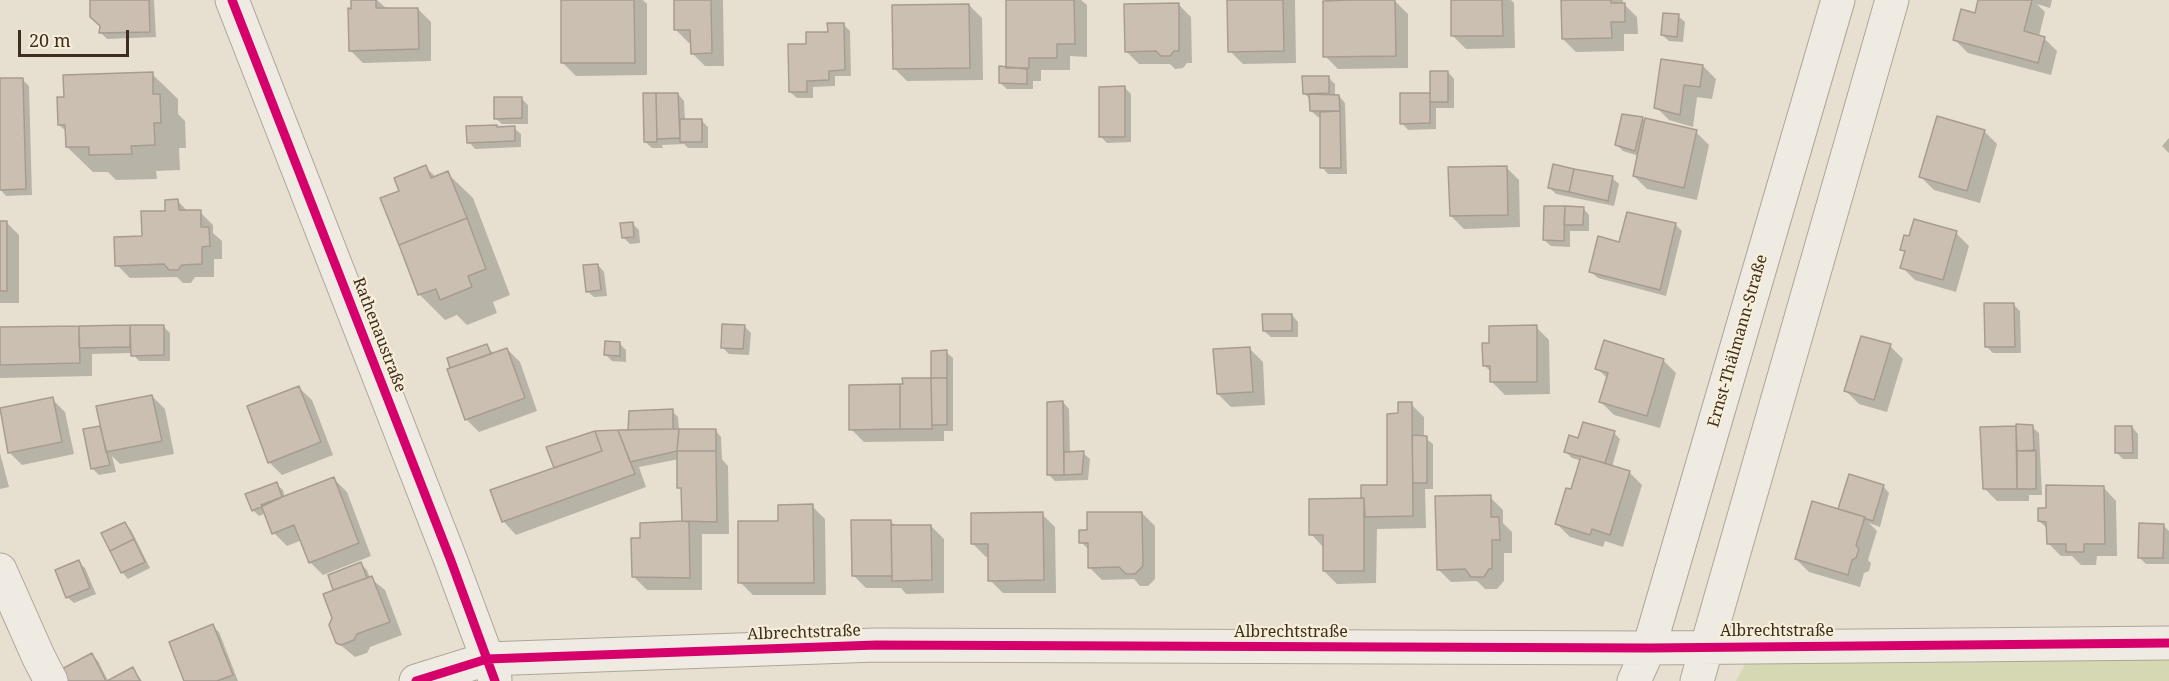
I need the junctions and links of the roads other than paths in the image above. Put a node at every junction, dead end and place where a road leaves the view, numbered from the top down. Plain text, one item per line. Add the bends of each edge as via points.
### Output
1 (232, 0) edge
2 (1838, 0) edge
3 (1892, 0) edge
4 (0, 570) edge
5 (2169, 643) edge
6 (1709, 646) junction
7 (1648, 648) junction
8 (491, 670) edge
9 (51, 681) edge
10 (416, 681) edge
11 (1634, 681) edge
12 (1697, 681) edge

1 - 8 street, Rathenaustraße
2 - 7 street, Ernst-Thälmann-Straße
3 - 6 street
4 - 9 street
5 - 6 street, Albrechtstraße
6 - 7 street, Albrechtstraße
6 - 12 street
7 - 8 street, Albrechtstraße via 876,645
7 - 11 street, Ernst-Thälmann-Straße
8 - 10 street, Albrechtstraße

